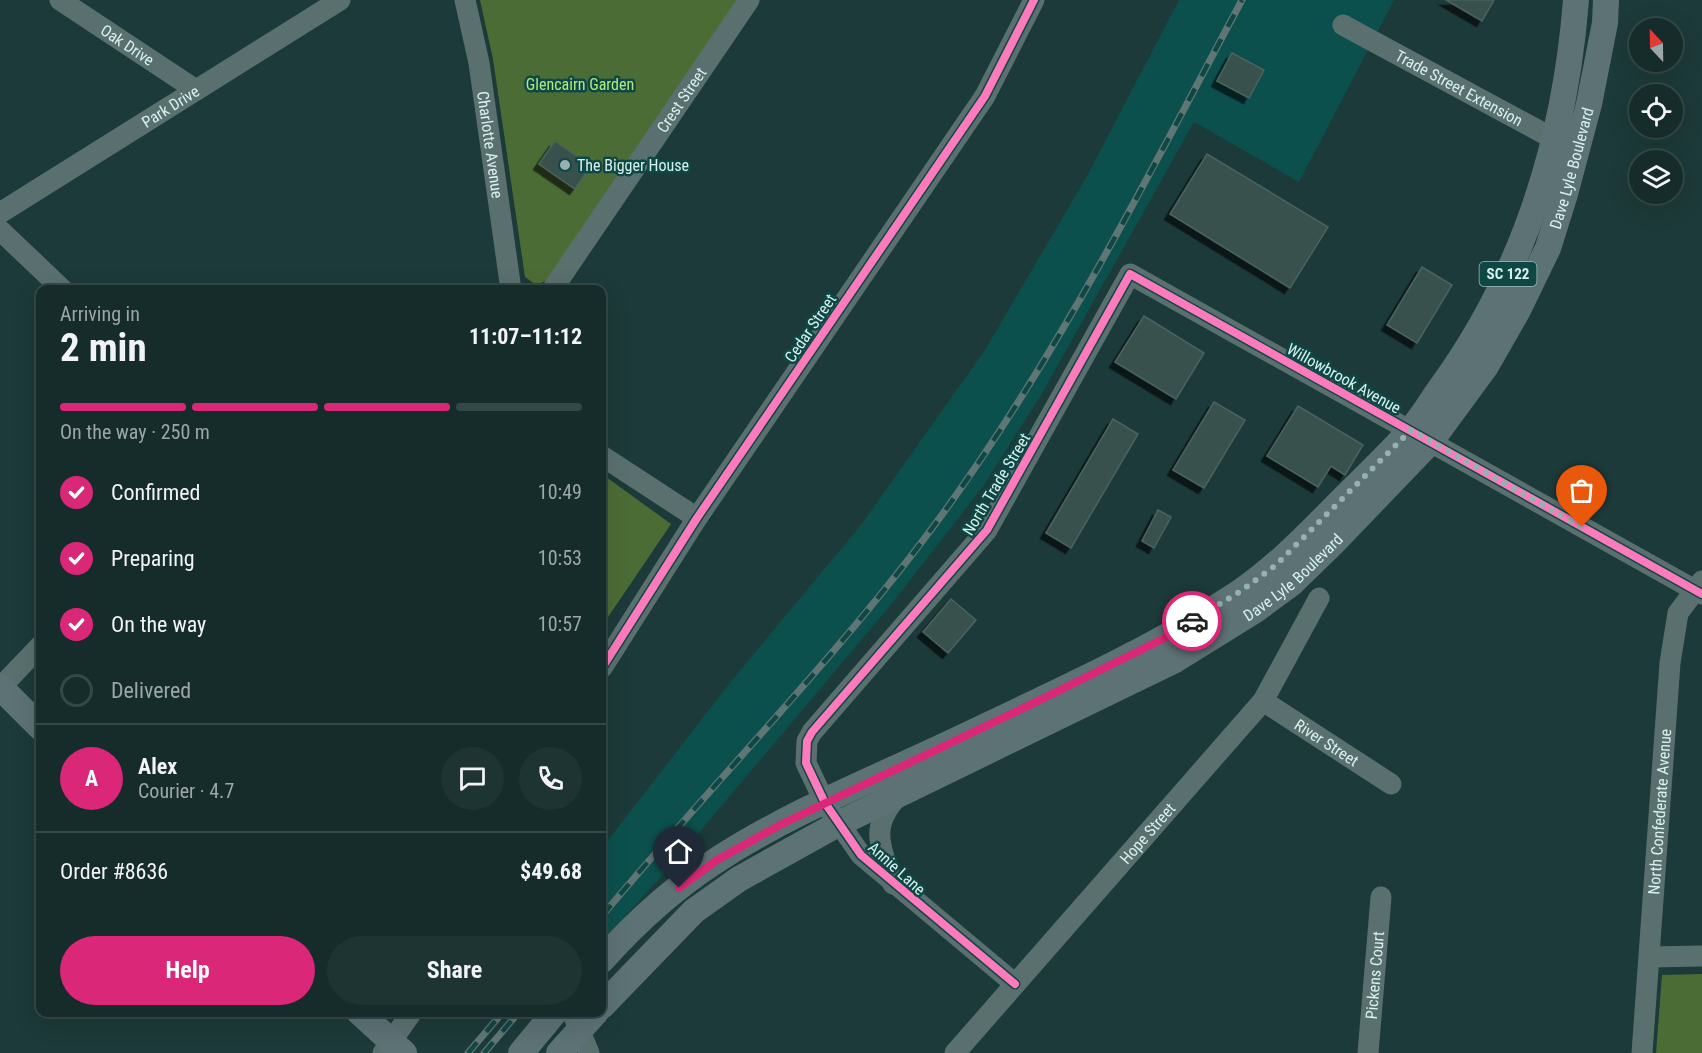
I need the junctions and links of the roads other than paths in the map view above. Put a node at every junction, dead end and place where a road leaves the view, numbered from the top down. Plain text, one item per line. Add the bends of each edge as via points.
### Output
1 (60, 0) edge
2 (340, 0) edge
3 (465, 0) edge
4 (749, 0) edge
5 (1034, 0) edge
6 (1576, 0) edge
7 (1606, 0) edge
8 (1343, 25) dead end
9 (196, 90) junction
10 (1554, 139) junction
11 (1576, 151) junction
12 (0, 213) edge
13 (0, 230) edge
14 (1130, 274) joint
15 (58, 285) edge
16 (510, 285) edge
17 (555, 285) edge
18 (1421, 436) junction
19 (606, 459) edge
20 (697, 518) junction
21 (1699, 589) edge
22 (1319, 598) dead end
23 (36, 650) edge
24 (606, 662) edge
25 (0, 687) edge
26 (1263, 701) junction
27 (829, 712) joint
28 (36, 723) edge
29 (1391, 784) dead end
30 (901, 794) junction
31 (831, 813) junction
32 (893, 885) junction
33 (1381, 897) dead end
34 (606, 956) edge
35 (1702, 956) edge
36 (1650, 957) junction
37 (1015, 984) junction
38 (606, 1002) edge
39 (363, 1017) edge
40 (409, 1017) edge
41 (551, 1017) edge
42 (574, 1017) edge
43 (591, 1017) edge
44 (393, 1049) edge
45 (521, 1053) edge
46 (559, 1053) edge
47 (590, 1053) edge
48 (955, 1053) edge
49 (1368, 1053) edge
50 (1642, 1053) edge

1 - 9 street, Oak Drive
2 - 9 street, Park Drive
3 - 16 street, Charlotte Avenue
4 - 17 street, Crest Street
5 - 20 street, Cedar Street via 985,96
6 - 10 main road, Dave Lyle Boulevard / SC 122
7 - 11 main road, Dave Lyle Boulevard / SC 122 via 1601,46
8 - 10 street, Trade Street Extension
9 - 12 street, Park Drive
10 - 11 street, Trade Street Extension
10 - 18 main road, Dave Lyle Boulevard / SC 122 via 1525,239
11 - 18 main road, Dave Lyle Boulevard / SC 122 via 1548,248 1518,310 1486,366
13 - 15 street
14 - 18 street, Willowbrook Avenue
14 - 27 street, North Trade Street via 987,530
18 - 21 street, Willowbrook Avenue
18 - 30 main road, Dave Lyle Boulevard / SC 122 via 1299,577 1254,611 1175,660
18 - 31 main road, Dave Lyle Boulevard / SC 122 via 1276,565 1241,591 1163,639
19 - 20 street
20 - 24 street, Cedar Street
21 - 36 street, North Confederate Avenue via 1678,613 1670,663
22 - 26 street, Hope Street
23 - 25 street
25 - 28 main road
26 - 29 street, River Street
26 - 37 street, Hope Street
27 - 31 street, Annie Lane via 807,741 805,756
30 - 31 main road, Dave Lyle Boulevard / SC 122
30 - 32 street via 886,809 879,829
31 - 32 street, Annie Lane via 861,855
31 - 34 main road, Dave Lyle Boulevard / SC 122 via 717,860 668,897
31 - 38 main road, Dave Lyle Boulevard / SC 122 via 694,911
32 - 37 street, Annie Lane
33 - 49 street, Pickens Court
35 - 36 street
36 - 50 street, North Confederate Avenue
37 - 48 street, Hope Street
39 - 44 main road
40 - 44 street
41 - 45 main road
42 - 47 street
43 - 46 main road

